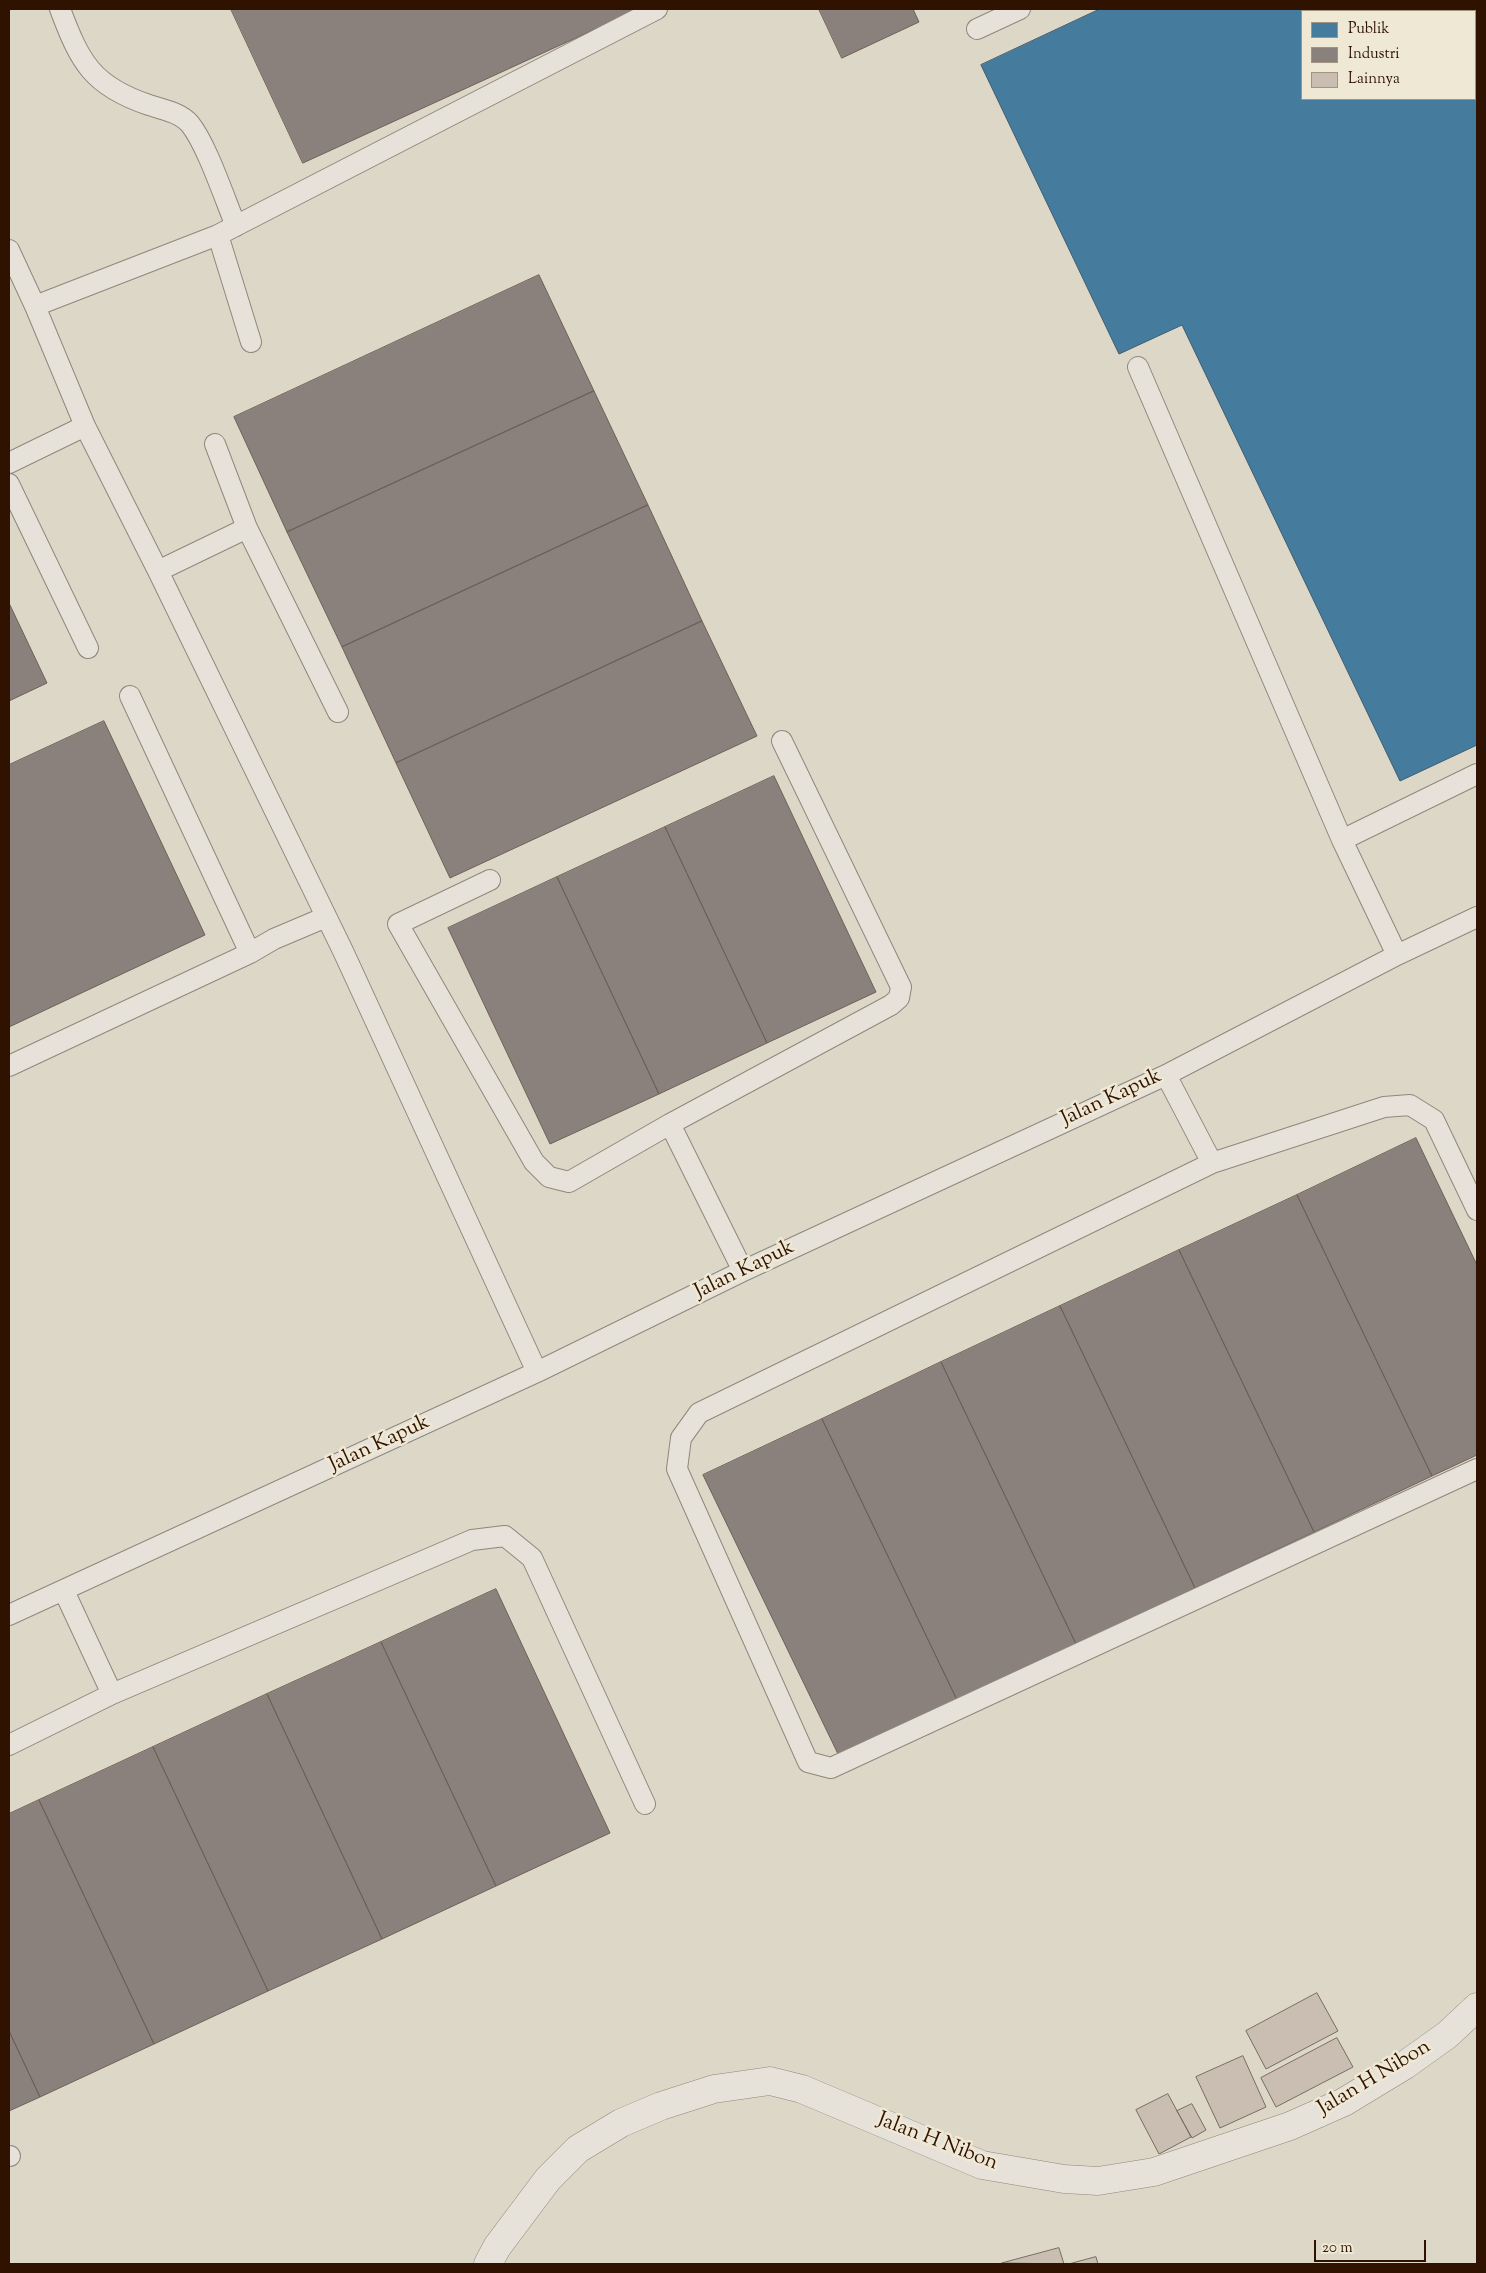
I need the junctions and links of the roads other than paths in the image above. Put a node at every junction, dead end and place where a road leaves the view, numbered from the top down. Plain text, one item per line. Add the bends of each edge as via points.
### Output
1 (60, 9) edge
2 (657, 9) edge
3 (1020, 9) edge
4 (977, 29) dead end
5 (236, 226) junction
6 (218, 235) junction
7 (9, 250) edge
8 (35, 306) junction
9 (251, 342) dead end
10 (1138, 367) dead end
11 (85, 426) junction
12 (215, 444) dead end
13 (9, 464) edge
14 (9, 484) edge
15 (247, 528) junction
16 (158, 571) junction
17 (88, 648) dead end
18 (130, 696) dead end
19 (338, 712) dead end
20 (782, 742) dead end
21 (1477, 774) edge
22 (1342, 840) junction
23 (490, 880) dead end
24 (326, 917) junction
25 (1477, 917) edge
26 (250, 954) junction
27 (1397, 955) junction
28 (9, 1066) edge
29 (1166, 1075) junction
30 (670, 1124) junction
31 (1212, 1163) junction
32 (1477, 1210) edge
33 (743, 1271) junction
34 (537, 1372) junction
35 (1477, 1469) edge
36 (64, 1591) junction
37 (9, 1615) edge
38 (112, 1694) junction
39 (9, 1745) edge
40 (645, 1804) dead end
41 (1477, 2007) edge
42 (488, 2264) edge

1 - 5 lane via 74,48 93,75 118,92 190,124
2 - 5 lane
3 - 4 lane
5 - 6 lane
6 - 8 lane
6 - 9 lane
7 - 8 lane
8 - 11 lane
10 - 22 lane
11 - 13 lane
11 - 16 lane
12 - 15 lane
14 - 17 lane
15 - 16 lane
15 - 19 lane
16 - 24 lane
18 - 26 lane
20 - 30 lane via 900,987 899,998
21 - 22 lane
22 - 27 lane
23 - 30 lane via 398,924 534,1162 548,1177 569,1182
24 - 26 lane via 274,939
24 - 34 lane
25 - 27 lane, Jalan Kapuk
26 - 28 lane
27 - 29 lane, Jalan Kapuk
29 - 31 lane
29 - 33 lane, Jalan Kapuk
30 - 33 lane
31 - 32 lane via 1384,1106 1410,1105 1434,1120
31 - 35 lane via 699,1413 681,1438 677,1468 808,1762 832,1768
33 - 34 lane, Jalan Kapuk
34 - 36 lane, Jalan Kapuk
36 - 37 lane, Jalan Kapuk
36 - 38 lane
38 - 39 lane
38 - 40 lane via 472,1540 505,1536 532,1558
41 - 42 street, Jalan H Nibon via 1412,2060 1344,2102 1290,2126 1154,2172 1098,2181 1064,2179 982,2165 802,2089 770,2081 714,2088 621,2123 578,2149 548,2179

